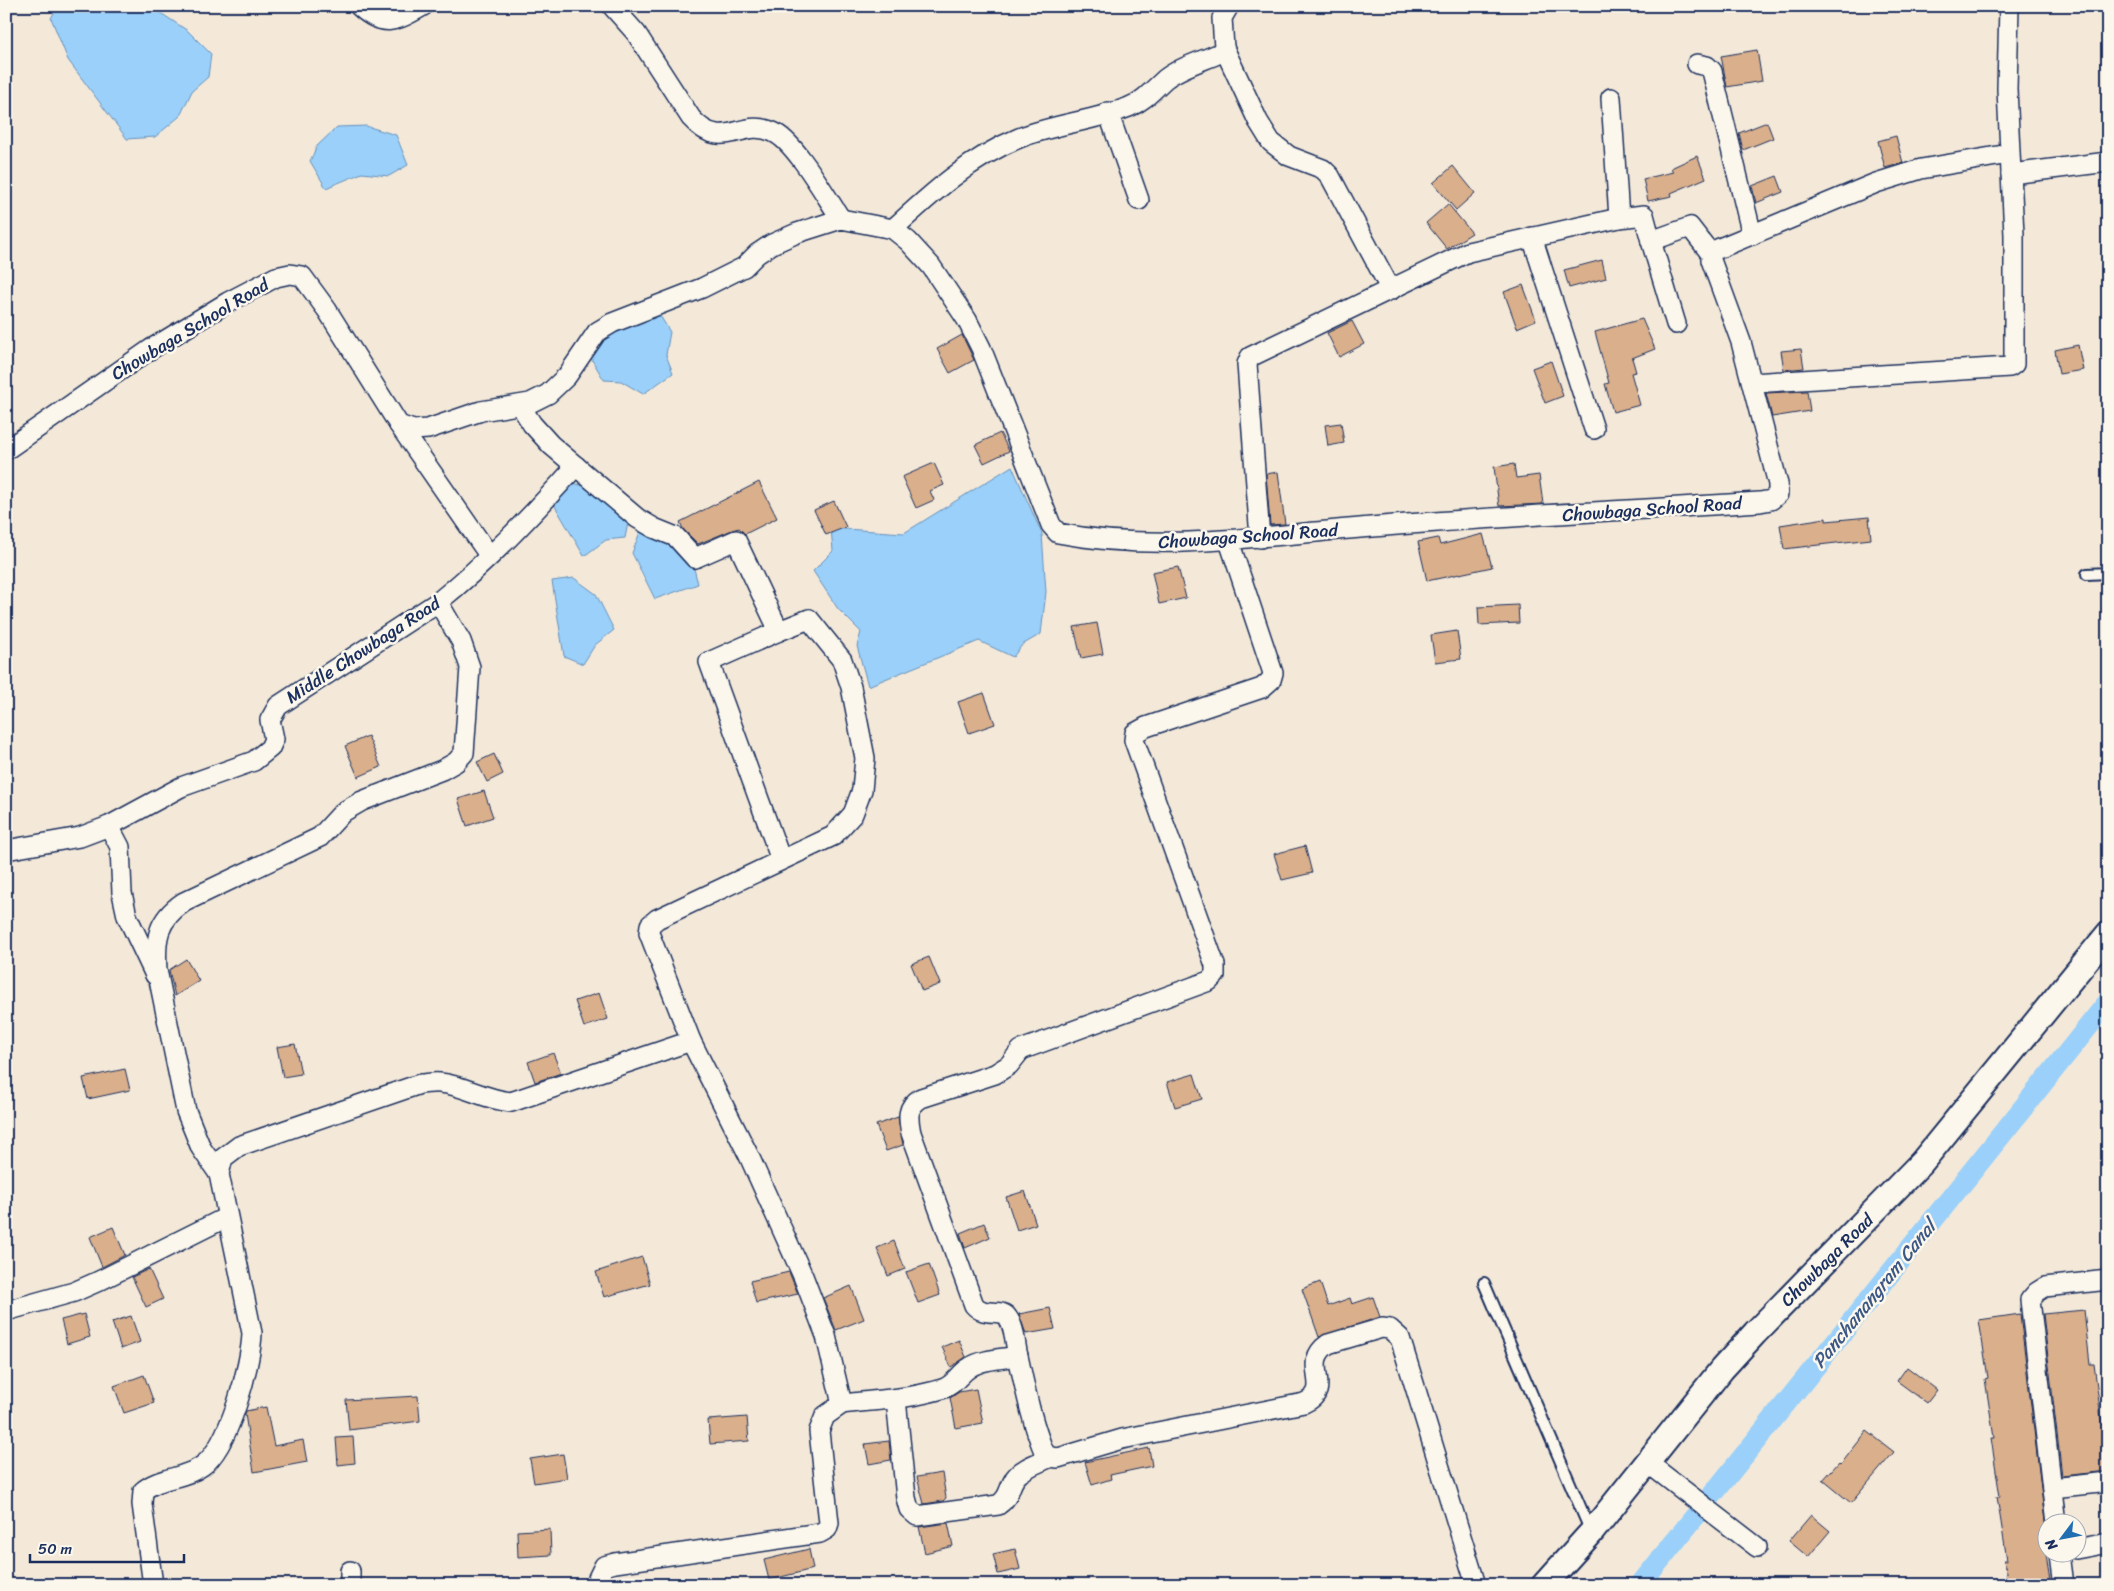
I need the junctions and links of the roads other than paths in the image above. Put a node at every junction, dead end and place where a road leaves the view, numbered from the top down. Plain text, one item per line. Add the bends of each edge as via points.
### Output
1 (359, 6) edge
2 (422, 6) edge
3 (612, 6) edge
4 (1229, 6) edge
5 (2009, 6) edge
6 (1224, 48) junction
7 (1697, 64) dead end
8 (1611, 98) dead end
9 (1108, 112) junction
10 (2009, 154) junction
11 (2108, 162) edge
12 (2011, 174) junction
13 (1139, 200) dead end
14 (1619, 218) junction
15 (841, 219) junction
16 (893, 229) junction
17 (1752, 235) junction
18 (1532, 237) junction
19 (1651, 240) junction
20 (1711, 254) junction
21 (1391, 290) junction
22 (1676, 324) dead end
23 (1752, 383) junction
24 (520, 405) junction
25 (399, 425) junction
26 (1594, 429) dead end
27 (6, 450) edge
28 (576, 466) junction
29 (1260, 538) junction
30 (1229, 541) junction
31 (489, 555) junction
32 (2108, 573) edge
33 (2087, 574) dead end
34 (438, 602) junction
35 (779, 631) junction
36 (109, 826) junction
37 (6, 850) edge
38 (781, 860) junction
39 (2108, 934) edge
40 (159, 982) junction
41 (691, 1041) junction
42 (219, 1174) junction
43 (228, 1217) junction
44 (2108, 1280) edge
45 (1484, 1283) dead end
46 (6, 1311) edge
47 (1018, 1356) junction
48 (896, 1399) junction
49 (842, 1404) junction
50 (1051, 1458) junction
51 (1648, 1463) junction
52 (2108, 1482) edge
53 (2052, 1488) junction
54 (2055, 1514) edge
55 (1591, 1533) junction
56 (2108, 1544) edge
57 (1757, 1547) dead end
58 (2086, 1547) edge
59 (2060, 1564) edge
60 (153, 1585) edge
61 (598, 1585) edge
62 (1476, 1585) edge
63 (1544, 1585) edge
64 (2063, 1585) edge

1 - 2 street via 383,22 399,19
3 - 15 street via 636,33 702,130 715,135 757,128 786,139
4 - 6 street via 1222,18
5 - 10 street
6 - 9 street via 1220,53 1165,79 1128,108
6 - 21 street via 1271,142 1289,156 1323,169 1330,176
7 - 17 street via 1712,71
8 - 14 street
9 - 13 street
9 - 16 street via 1047,129 998,148 949,179
10 - 12 street
10 - 17 street via 1921,169 1876,183
11 - 12 street
12 - 23 street via 2014,364 2010,367
14 - 18 street
14 - 19 street via 1644,215
15 - 16 street, Chowbaga School Road
15 - 24 street, Chowbaga School Road via 797,232 772,244 744,267 702,288 612,323 597,332 567,376 548,394
16 - 30 street, Chowbaga School Road via 931,266 967,320 1053,530 1151,544
17 - 20 street
18 - 21 street via 1468,252
18 - 26 street
19 - 20 street via 1690,228
19 - 22 street
20 - 23 street, Chowbaga School Road
21 - 29 street via 1250,357 1247,364
23 - 29 street, Chowbaga School Road via 1778,484 1778,494 1771,500
24 - 25 street, Chowbaga School Road via 481,411 428,429 413,430
24 - 28 street via 551,445
25 - 27 street, Chowbaga School Road via 302,276 290,274 276,277 228,302 151,349
25 - 31 street
28 - 31 street, Middle Chowbaga Road
28 - 35 street via 637,518 676,537 695,558 736,540
29 - 30 street, Chowbaga School Road
30 - 47 street via 1272,673 1271,680 1262,688 1146,726 1135,733 1134,740 1215,965 1215,975 1209,981 1021,1050 1004,1070 920,1098 911,1104 907,1116 910,1133 974,1305 979,1311 1000,1312 1007,1316
31 - 34 street, Middle Chowbaga Road
32 - 33 lane
34 - 36 street, Middle Chowbaga Road via 278,706 270,720 274,739 270,748 254,761 181,787
34 - 40 street via 462,641 470,667 464,753 442,770 343,812 320,838 171,911 159,930 155,947
35 - 38 street via 709,662
35 - 38 street via 809,619 842,660 865,758 862,790 853,814 833,836
36 - 37 street, Middle Chowbaga Road via 80,837
36 - 40 street via 120,846 122,892 127,916
38 - 41 street via 650,925 649,933
39 - 51 street, Chowbaga Road via 1922,1162 1722,1369
40 - 42 street via 186,1111 201,1148
41 - 42 street via 511,1102 493,1101 440,1083 420,1084 239,1146 223,1158
41 - 49 street via 749,1156 803,1276 826,1336
42 - 43 street
43 - 46 street via 90,1285
43 - 60 street via 252,1333 247,1374 223,1439 203,1466 150,1485 143,1491
44 - 53 street via 2045,1287 2030,1300
45 - 55 lane
47 - 48 street via 976,1364 943,1388
47 - 50 street via 1041,1445
48 - 49 street
48 - 50 street via 906,1498 909,1509 917,1516 998,1505 1007,1499 1022,1470
49 - 61 street via 825,1416 819,1431 827,1529 820,1533 615,1563 604,1566
50 - 62 street via 1122,1439 1304,1403 1313,1399 1317,1392 1315,1359 1320,1350 1328,1344 1382,1328 1390,1329 1400,1338
51 - 55 street, Chowbaga Road
51 - 57 street
52 - 53 street
53 - 54 street
55 - 63 street, Chowbaga Road
56 - 58 street
59 - 64 street

